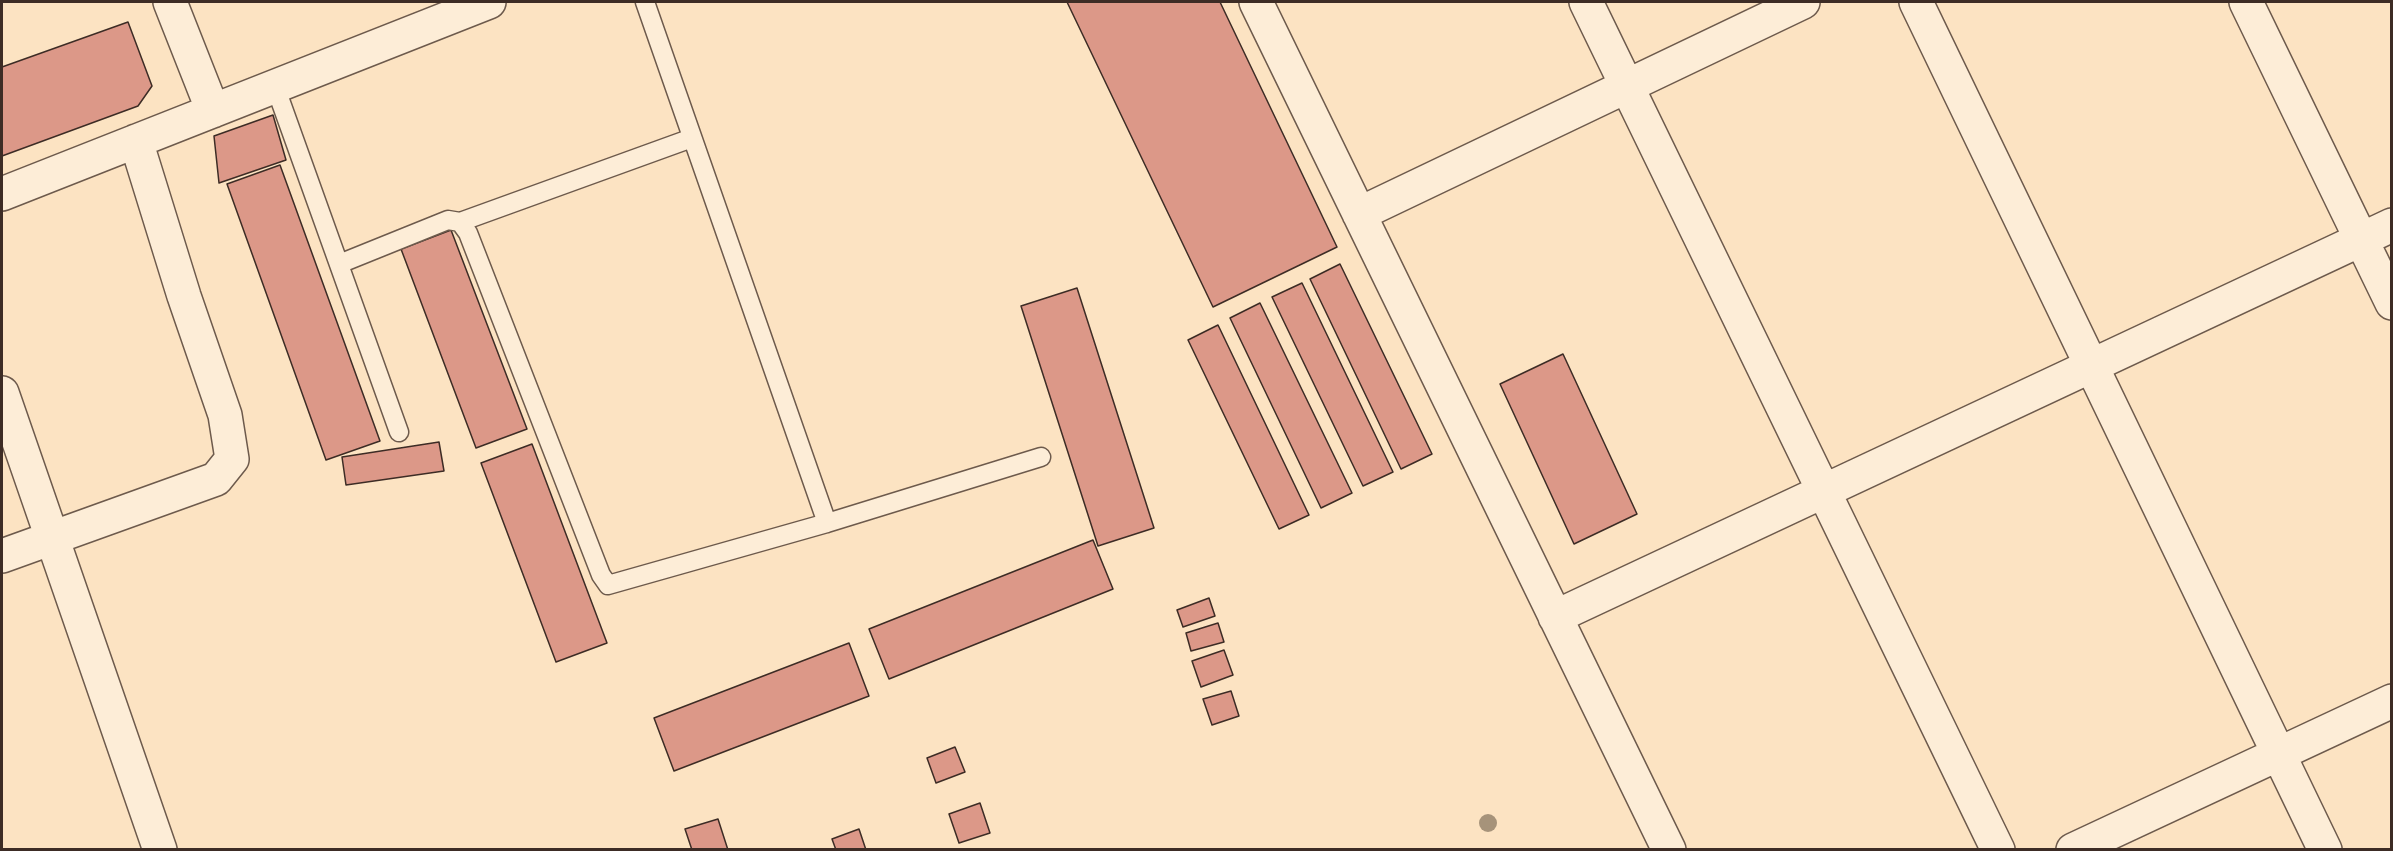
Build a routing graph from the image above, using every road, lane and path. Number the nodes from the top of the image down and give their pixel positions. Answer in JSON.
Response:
{"nodes":[{"id":1,"x":170,"y":2,"type":"edge"},
{"id":2,"x":489,"y":2,"type":"edge"},
{"id":3,"x":645,"y":2,"type":"edge"},
{"id":4,"x":1256,"y":2,"type":"edge"},
{"id":5,"x":1586,"y":2,"type":"edge"},
{"id":6,"x":1803,"y":2,"type":"edge"},
{"id":7,"x":1916,"y":2,"type":"edge"},
{"id":8,"x":2247,"y":2,"type":"edge"},
{"id":9,"x":275,"y":86,"type":"junction"},
{"id":10,"x":1627,"y":86,"type":"junction"},
{"id":11,"x":213,"y":111,"type":"junction"},
{"id":12,"x":693,"y":138,"type":"junction"},
{"id":13,"x":136,"y":141,"type":"junction"},
{"id":14,"x":2,"y":195,"type":"edge"},
{"id":15,"x":1359,"y":214,"type":"junction"},
{"id":16,"x":460,"y":222,"type":"junction"},
{"id":17,"x":2391,"y":225,"type":"edge"},
{"id":18,"x":2361,"y":240,"type":"junction"},
{"id":19,"x":339,"y":264,"type":"junction"},
{"id":20,"x":2391,"y":303,"type":"edge"},
{"id":21,"x":2092,"y":366,"type":"junction"},
{"id":22,"x":2,"y":393,"type":"edge"},
{"id":23,"x":399,"y":432,"type":"dead end"},
{"id":24,"x":1041,"y":457,"type":"dead end"},
{"id":25,"x":1824,"y":491,"type":"junction"},
{"id":26,"x":827,"y":524,"type":"junction"},
{"id":27,"x":53,"y":538,"type":"junction"},
{"id":28,"x":2,"y":556,"type":"edge"},
{"id":29,"x":1555,"y":617,"type":"junction"},
{"id":30,"x":2391,"y":700,"type":"edge"},
{"id":31,"x":2278,"y":753,"type":"junction"},
{"id":32,"x":160,"y":849,"type":"edge"},
{"id":33,"x":1668,"y":849,"type":"edge"},
{"id":34,"x":1998,"y":849,"type":"edge"},
{"id":35,"x":2073,"y":849,"type":"edge"},
{"id":36,"x":2325,"y":849,"type":"edge"}],
"edges":[{"from":1,"to":11,"type":"street"},
{"from":2,"to":9,"type":"street"},
{"from":3,"to":12,"type":"lane"},
{"from":4,"to":15,"type":"street"},
{"from":5,"to":10,"type":"street"},
{"from":6,"to":10,"type":"street"},
{"from":7,"to":21,"type":"street"},
{"from":8,"to":18,"type":"street"},
{"from":9,"to":11,"type":"street"},
{"from":9,"to":19,"type":"lane"},
{"from":10,"to":15,"type":"street"},
{"from":10,"to":25,"type":"street"},
{"from":11,"to":13,"type":"street"},
{"from":12,"to":16,"type":"lane"},
{"from":12,"to":26,"type":"lane"},
{"from":13,"to":14,"type":"street"},
{"from":13,"to":27,"type":"street"},
{"from":15,"to":29,"type":"street"},
{"from":16,"to":19,"type":"lane"},
{"from":16,"to":26,"type":"lane"},
{"from":17,"to":18,"type":"street"},
{"from":18,"to":20,"type":"street"},
{"from":18,"to":21,"type":"street"},
{"from":19,"to":23,"type":"lane"},
{"from":21,"to":25,"type":"street"},
{"from":21,"to":31,"type":"street"},
{"from":22,"to":27,"type":"street"},
{"from":24,"to":26,"type":"lane"},
{"from":25,"to":29,"type":"street"},
{"from":25,"to":34,"type":"street"},
{"from":27,"to":28,"type":"street"},
{"from":27,"to":32,"type":"street"},
{"from":29,"to":33,"type":"street"},
{"from":30,"to":31,"type":"street"},
{"from":31,"to":35,"type":"street"},
{"from":31,"to":36,"type":"street"}]}
